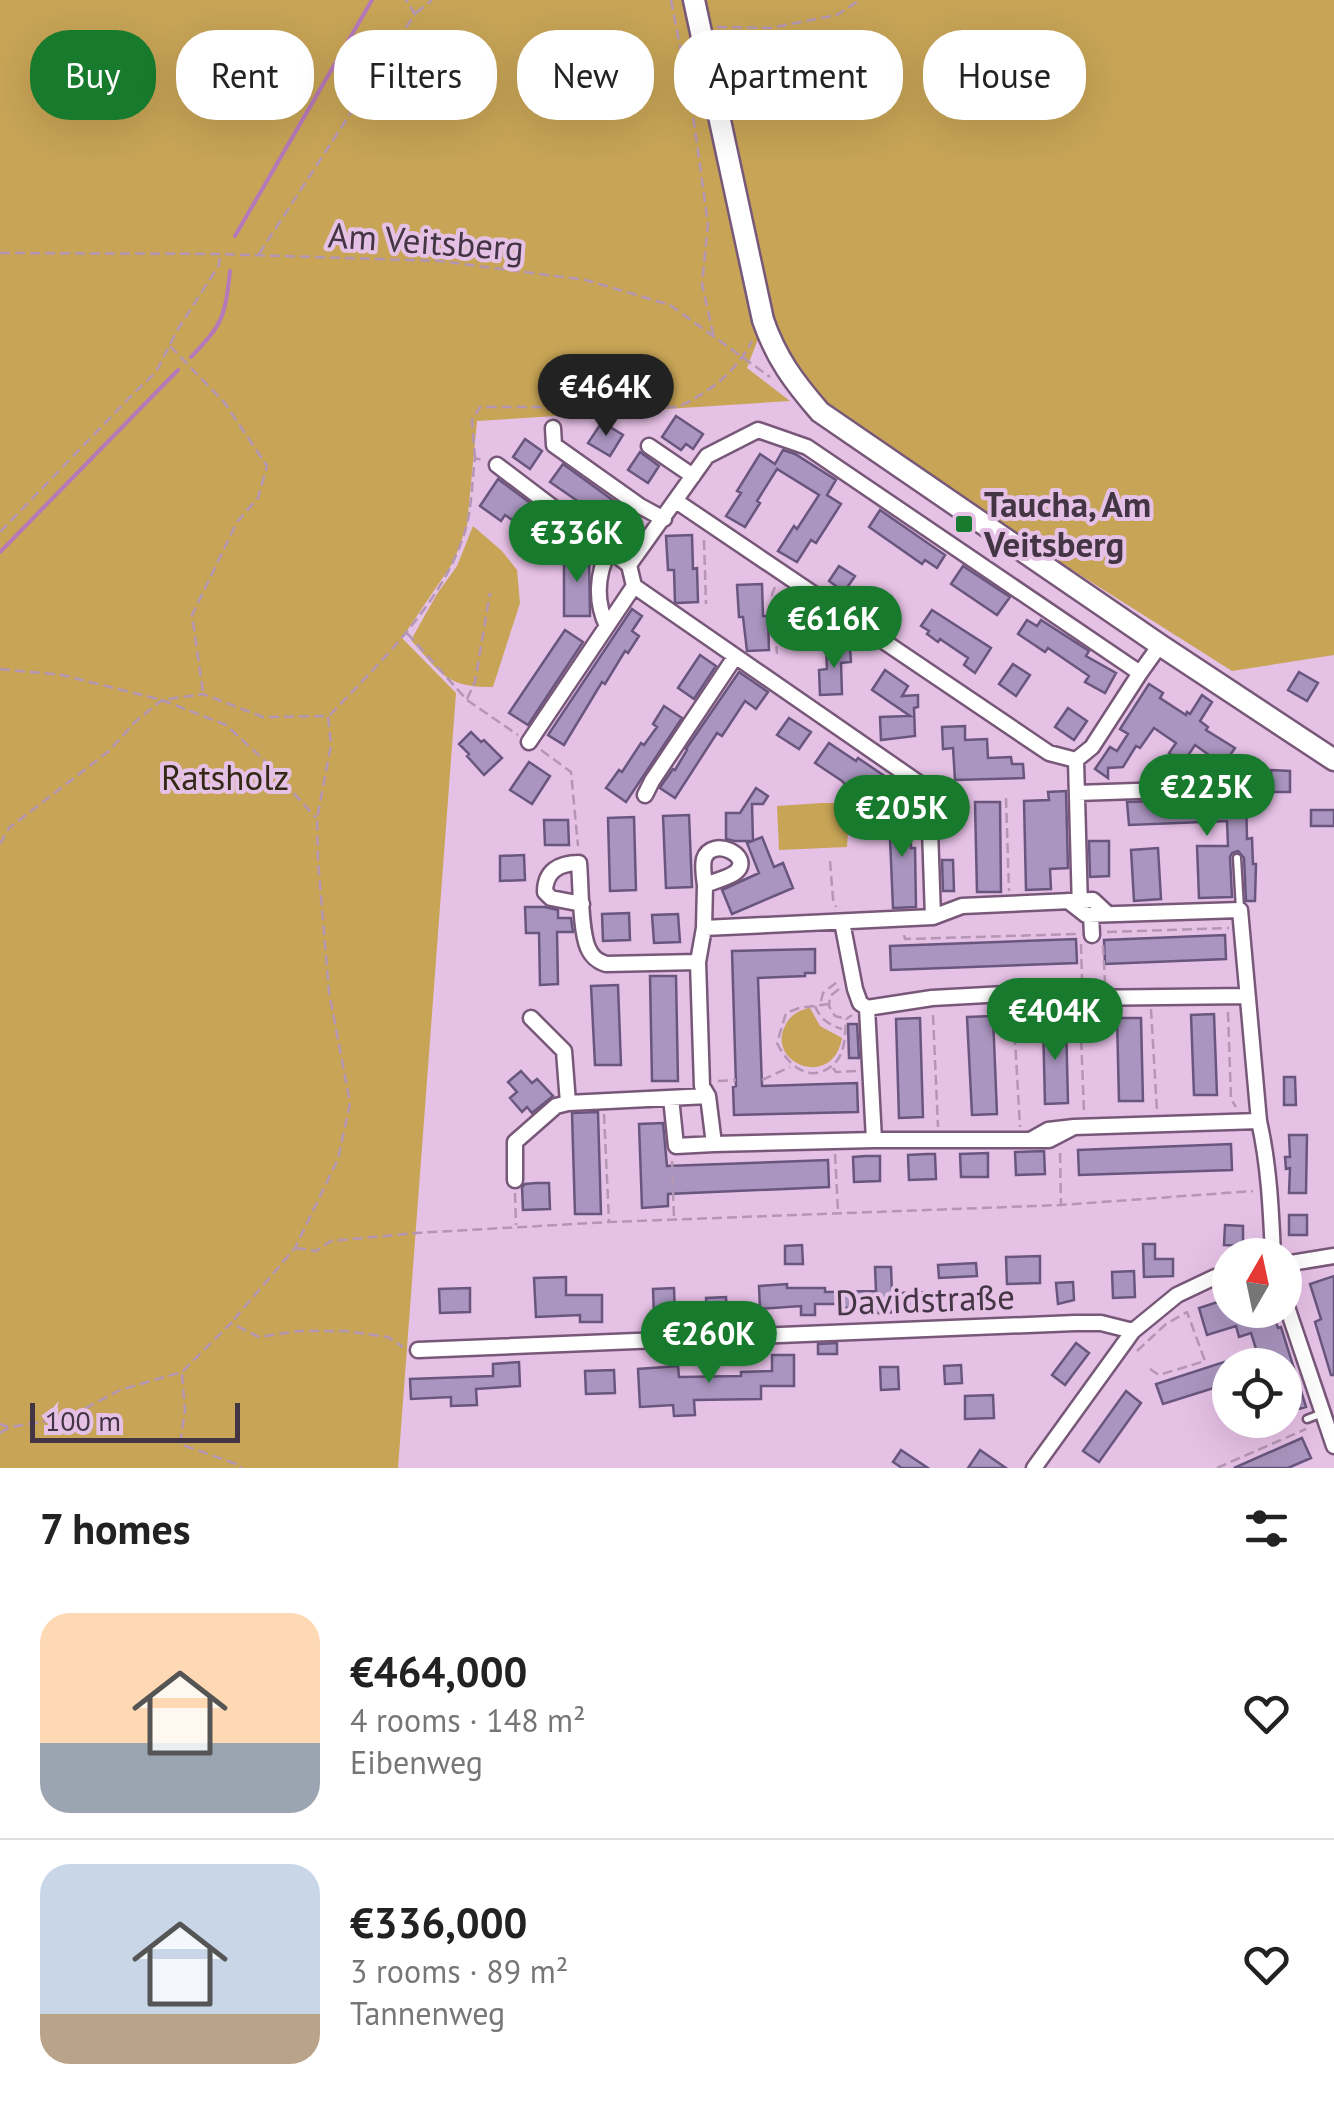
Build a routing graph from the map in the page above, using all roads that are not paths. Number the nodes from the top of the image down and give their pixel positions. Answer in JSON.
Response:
{"nodes":[{"id":1,"x":694,"y":0,"type":"edge"},
{"id":2,"x":552,"y":428,"type":"dead end"},
{"id":3,"x":649,"y":446,"type":"dead end"},
{"id":4,"x":496,"y":465,"type":"road end"},
{"id":5,"x":693,"y":476,"type":"junction"},
{"id":6,"x":676,"y":502,"type":"junction"},
{"id":7,"x":664,"y":519,"type":"junction"},
{"id":8,"x":608,"y":550,"type":"junction"},
{"id":9,"x":630,"y":565,"type":"junction"},
{"id":10,"x":634,"y":586,"type":"junction"},
{"id":11,"x":608,"y":626,"type":"junction"},
{"id":12,"x":1160,"y":645,"type":"junction"},
{"id":13,"x":734,"y":657,"type":"junction"},
{"id":14,"x":1140,"y":673,"type":"junction"},
{"id":15,"x":529,"y":742,"type":"road end"},
{"id":16,"x":1076,"y":760,"type":"junction"},
{"id":17,"x":1334,"y":760,"type":"edge"},
{"id":18,"x":1254,"y":787,"type":"dead end"},
{"id":19,"x":1076,"y":792,"type":"junction"},
{"id":20,"x":646,"y":795,"type":"dead end"},
{"id":21,"x":1237,"y":858,"type":"dead end"},
{"id":22,"x":705,"y":885,"type":"dead end"},
{"id":23,"x":582,"y":904,"type":"junction"},
{"id":24,"x":1080,"y":907,"type":"junction"},
{"id":25,"x":1240,"y":910,"type":"junction"},
{"id":26,"x":933,"y":917,"type":"junction"},
{"id":27,"x":842,"y":922,"type":"junction"},
{"id":28,"x":704,"y":928,"type":"junction"},
{"id":29,"x":1092,"y":936,"type":"dead end"},
{"id":30,"x":698,"y":962,"type":"junction"},
{"id":31,"x":1242,"y":997,"type":"junction"},
{"id":32,"x":866,"y":1008,"type":"junction"},
{"id":33,"x":531,"y":1018,"type":"dead end"},
{"id":34,"x":705,"y":1089,"type":"junction"},
{"id":35,"x":672,"y":1098,"type":"junction"},
{"id":36,"x":568,"y":1103,"type":"junction"},
{"id":37,"x":1258,"y":1121,"type":"junction"},
{"id":38,"x":1079,"y":1127,"type":"junction"},
{"id":39,"x":874,"y":1140,"type":"junction"},
{"id":40,"x":1026,"y":1141,"type":"junction"},
{"id":41,"x":714,"y":1144,"type":"junction"},
{"id":42,"x":515,"y":1180,"type":"road end"},
{"id":43,"x":1272,"y":1238,"type":"edge"},
{"id":44,"x":1334,"y":1256,"type":"edge"},
{"id":45,"x":1302,"y":1261,"type":"edge"},
{"id":46,"x":1212,"y":1277,"type":"edge"},
{"id":47,"x":1293,"y":1328,"type":"edge"},
{"id":48,"x":1133,"y":1331,"type":"junction"},
{"id":49,"x":418,"y":1350,"type":"road end"},
{"id":50,"x":1319,"y":1415,"type":"edge"},
{"id":51,"x":1334,"y":1446,"type":"edge"},
{"id":52,"x":1034,"y":1468,"type":"edge"}],
"edges":[{"from":1,"to":12,"type":"street"},
{"from":2,"to":7,"type":"street"},
{"from":3,"to":5,"type":"street"},
{"from":4,"to":8,"type":"street"},
{"from":5,"to":6,"type":"street"},
{"from":5,"to":14,"type":"street"},
{"from":6,"to":7,"type":"street"},
{"from":6,"to":16,"type":"street"},
{"from":7,"to":9,"type":"street"},
{"from":8,"to":9,"type":"street"},
{"from":8,"to":11,"type":"street"},
{"from":9,"to":10,"type":"street"},
{"from":10,"to":11,"type":"street"},
{"from":10,"to":13,"type":"street"},
{"from":11,"to":15,"type":"street"},
{"from":12,"to":14,"type":"street"},
{"from":12,"to":17,"type":"street"},
{"from":13,"to":20,"type":"street"},
{"from":13,"to":26,"type":"street"},
{"from":14,"to":16,"type":"street"},
{"from":16,"to":19,"type":"street"},
{"from":18,"to":19,"type":"street"},
{"from":19,"to":24,"type":"street"},
{"from":21,"to":25,"type":"lane"},
{"from":22,"to":28,"type":"street"},
{"from":23,"to":23,"type":"street"},
{"from":23,"to":30,"type":"street"},
{"from":24,"to":25,"type":"street"},
{"from":24,"to":26,"type":"street"},
{"from":24,"to":29,"type":"street"},
{"from":25,"to":31,"type":"street"},
{"from":26,"to":27,"type":"street"},
{"from":27,"to":28,"type":"street"},
{"from":27,"to":32,"type":"street"},
{"from":28,"to":30,"type":"street"},
{"from":30,"to":34,"type":"street"},
{"from":31,"to":32,"type":"street"},
{"from":31,"to":37,"type":"street"},
{"from":32,"to":39,"type":"street"},
{"from":33,"to":36,"type":"street"},
{"from":34,"to":35,"type":"street"},
{"from":34,"to":41,"type":"street"},
{"from":35,"to":36,"type":"street"},
{"from":35,"to":41,"type":"street"},
{"from":36,"to":42,"type":"street"},
{"from":37,"to":38,"type":"street"},
{"from":37,"to":43,"type":"street"},
{"from":38,"to":40,"type":"street"},
{"from":38,"to":40,"type":"street"},
{"from":39,"to":40,"type":"street"},
{"from":39,"to":41,"type":"street"},
{"from":44,"to":45,"type":"street"},
{"from":46,"to":48,"type":"street"},
{"from":47,"to":50,"type":"street"},
{"from":48,"to":49,"type":"street","name":"Davidstraße"},
{"from":48,"to":52,"type":"street"},
{"from":50,"to":51,"type":"street"}]}
